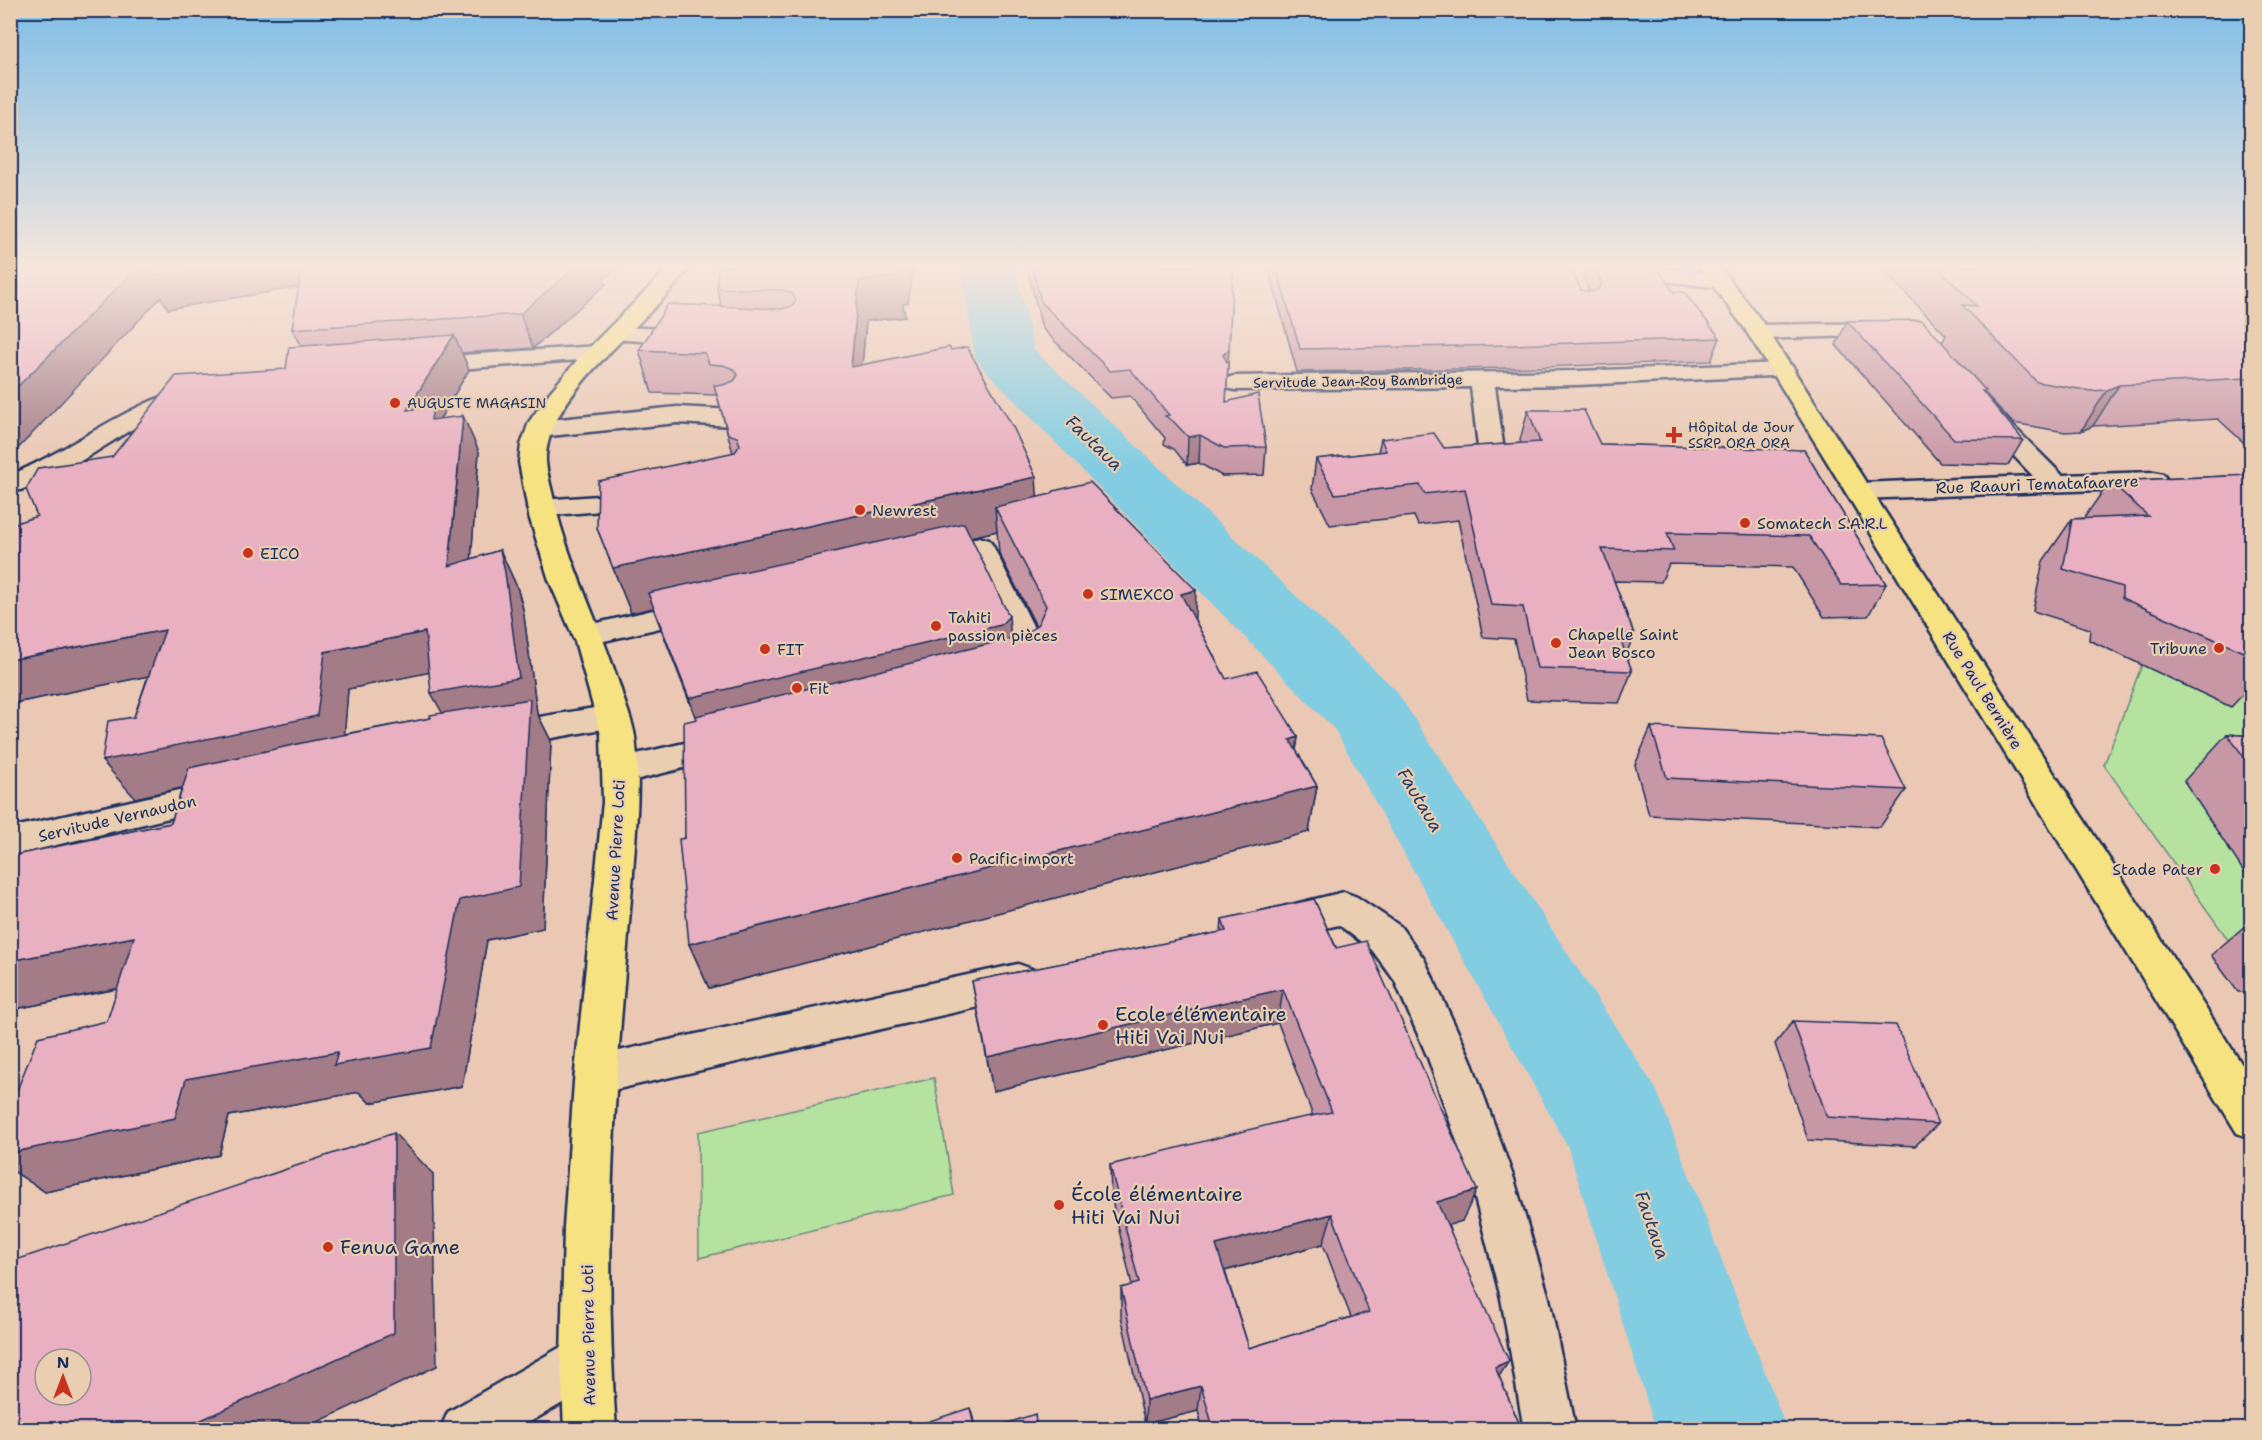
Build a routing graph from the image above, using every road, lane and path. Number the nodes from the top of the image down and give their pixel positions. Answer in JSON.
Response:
{"nodes":[{"id":1,"x":617,"y":333,"type":"edge"},
{"id":2,"x":1759,"y":333,"type":"edge"},
{"id":3,"x":710,"y":338,"type":"edge"},
{"id":4,"x":607,"y":343,"type":"junction"},
{"id":5,"x":396,"y":367,"type":"edge"},
{"id":6,"x":1783,"y":370,"type":"junction"},
{"id":7,"x":1482,"y":379,"type":"junction"},
{"id":8,"x":1235,"y":383,"type":"dead end"},
{"id":9,"x":215,"y":389,"type":"edge"},
{"id":10,"x":1972,"y":397,"type":"edge"},
{"id":11,"x":734,"y":418,"type":"edge"},
{"id":12,"x":540,"y":429,"type":"junction"},
{"id":13,"x":1451,"y":463,"type":"edge"},
{"id":14,"x":2184,"y":480,"type":"edge"},
{"id":15,"x":2054,"y":483,"type":"junction"},
{"id":16,"x":10,"y":485,"type":"edge"},
{"id":17,"x":1859,"y":491,"type":"junction"},
{"id":18,"x":664,"y":500,"type":"edge"},
{"id":19,"x":541,"y":508,"type":"junction"},
{"id":20,"x":1011,"y":539,"type":"edge"},
{"id":21,"x":725,"y":603,"type":"edge"},
{"id":22,"x":587,"y":635,"type":"junction"},
{"id":23,"x":995,"y":678,"type":"edge"},
{"id":24,"x":613,"y":717,"type":"junction"},
{"id":25,"x":757,"y":738,"type":"edge"},
{"id":26,"x":467,"y":741,"type":"edge"},
{"id":27,"x":619,"y":771,"type":"junction"},
{"id":28,"x":249,"y":787,"type":"edge"},
{"id":29,"x":10,"y":842,"type":"edge"},
{"id":30,"x":1239,"y":931,"type":"edge"},
{"id":31,"x":1053,"y":973,"type":"edge"},
{"id":32,"x":596,"y":1075,"type":"junction"},
{"id":33,"x":2252,"y":1119,"type":"edge"},
{"id":34,"x":586,"y":1361,"type":"junction"},
{"id":35,"x":466,"y":1430,"type":"edge"},
{"id":36,"x":590,"y":1430,"type":"edge"},
{"id":37,"x":1550,"y":1430,"type":"edge"}],
"edges":[{"from":1,"to":4,"type":"main road","name":"Avenue Pierre Loti"},
{"from":2,"to":6,"type":"main road","name":"Rue Paul Bernière"},
{"from":3,"to":4,"type":"street"},
{"from":4,"to":5,"type":"street"},
{"from":4,"to":12,"type":"main road","name":"Avenue Pierre Loti"},
{"from":6,"to":7,"type":"street","name":"Servitude Jean-Roy Bambridge"},
{"from":6,"to":17,"type":"main road","name":"Rue Paul Bernière"},
{"from":7,"to":8,"type":"street","name":"Servitude Jean-Roy Bambridge"},
{"from":7,"to":13,"type":"street","name":"Servitude Jean-Roy Bambridge"},
{"from":9,"to":16,"type":"street"},
{"from":10,"to":15,"type":"street"},
{"from":11,"to":12,"type":"street"},
{"from":12,"to":19,"type":"main road","name":"Avenue Pierre Loti"},
{"from":14,"to":15,"type":"street","name":"Rue Raauri Tematafaarere"},
{"from":15,"to":17,"type":"street","name":"Rue Raauri Tematafaarere"},
{"from":17,"to":33,"type":"main road","name":"Rue Paul Bernière"},
{"from":18,"to":19,"type":"street"},
{"from":19,"to":22,"type":"main road","name":"Avenue Pierre Loti"},
{"from":20,"to":23,"type":"street"},
{"from":21,"to":22,"type":"street"},
{"from":22,"to":24,"type":"main road","name":"Avenue Pierre Loti"},
{"from":24,"to":26,"type":"street"},
{"from":24,"to":27,"type":"main road","name":"Avenue Pierre Loti"},
{"from":25,"to":27,"type":"street"},
{"from":27,"to":32,"type":"main road","name":"Avenue Pierre Loti"},
{"from":28,"to":29,"type":"street","name":"Servitude Vernaudon"},
{"from":30,"to":37,"type":"street"},
{"from":31,"to":32,"type":"street"},
{"from":32,"to":34,"type":"main road","name":"Avenue Pierre Loti"},
{"from":34,"to":35,"type":"street"},
{"from":34,"to":36,"type":"main road","name":"Avenue Pierre Loti"}]}
